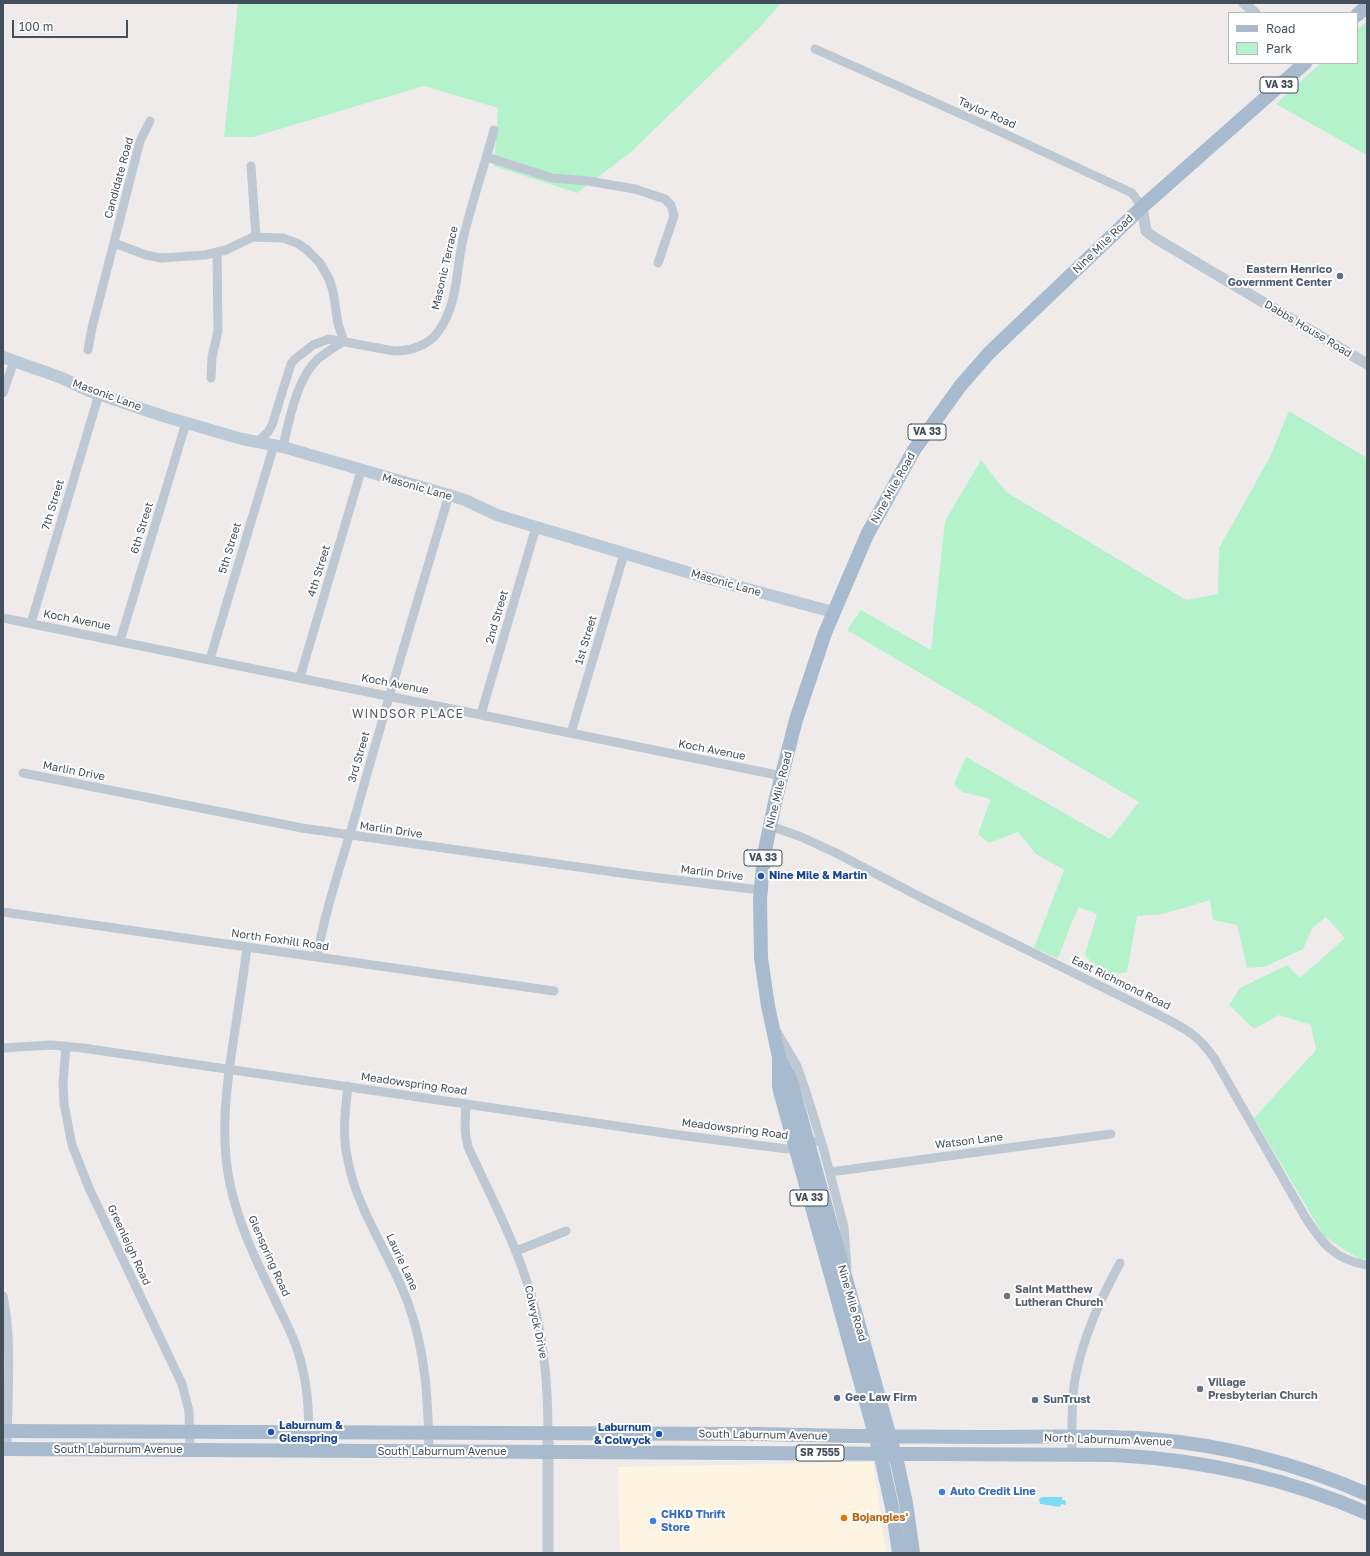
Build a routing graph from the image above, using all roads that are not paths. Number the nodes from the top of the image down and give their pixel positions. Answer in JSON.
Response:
{"nodes":[{"id":1,"x":1244,"y":3,"type":"edge"},
{"id":2,"x":1367,"y":6,"type":"edge"},
{"id":3,"x":1254,"y":12,"type":"edge"},
{"id":4,"x":1358,"y":14,"type":"edge"},
{"id":5,"x":816,"y":48,"type":"dead end"},
{"id":6,"x":1304,"y":64,"type":"edge"},
{"id":7,"x":150,"y":121,"type":"dead end"},
{"id":8,"x":494,"y":130,"type":"dead end"},
{"id":9,"x":487,"y":157,"type":"junction"},
{"id":10,"x":251,"y":166,"type":"dead end"},
{"id":11,"x":1142,"y":207,"type":"junction"},
{"id":12,"x":256,"y":237,"type":"junction"},
{"id":13,"x":114,"y":243,"type":"junction"},
{"id":14,"x":217,"y":252,"type":"junction"},
{"id":15,"x":658,"y":263,"type":"dead end"},
{"id":16,"x":344,"y":341,"type":"junction"},
{"id":17,"x":88,"y":350,"type":"dead end"},
{"id":18,"x":8,"y":359,"type":"edge"},
{"id":19,"x":1367,"y":364,"type":"edge"},
{"id":20,"x":211,"y":378,"type":"dead end"},
{"id":21,"x":4,"y":389,"type":"edge"},
{"id":22,"x":99,"y":394,"type":"junction"},
{"id":23,"x":186,"y":423,"type":"junction"},
{"id":24,"x":257,"y":442,"type":"junction"},
{"id":25,"x":279,"y":446,"type":"junction"},
{"id":26,"x":361,"y":471,"type":"junction"},
{"id":27,"x":449,"y":495,"type":"junction"},
{"id":28,"x":536,"y":527,"type":"junction"},
{"id":29,"x":624,"y":554,"type":"junction"},
{"id":30,"x":833,"y":612,"type":"junction"},
{"id":31,"x":3,"y":618,"type":"edge"},
{"id":32,"x":30,"y":623,"type":"junction"},
{"id":33,"x":120,"y":641,"type":"junction"},
{"id":34,"x":210,"y":659,"type":"junction"},
{"id":35,"x":300,"y":677,"type":"junction"},
{"id":36,"x":389,"y":696,"type":"junction"},
{"id":37,"x":481,"y":714,"type":"junction"},
{"id":38,"x":571,"y":733,"type":"junction"},
{"id":39,"x":23,"y":773,"type":"dead end"},
{"id":40,"x":782,"y":776,"type":"junction"},
{"id":41,"x":770,"y":826,"type":"junction"},
{"id":42,"x":350,"y":836,"type":"junction"},
{"id":43,"x":760,"y":890,"type":"junction"},
{"id":44,"x":3,"y":912,"type":"edge"},
{"id":45,"x":248,"y":947,"type":"junction"},
{"id":46,"x":317,"y":957,"type":"junction"},
{"id":47,"x":554,"y":992,"type":"dead end"},
{"id":48,"x":771,"y":1022,"type":"junction"},
{"id":49,"x":66,"y":1046,"type":"junction"},
{"id":50,"x":3,"y":1048,"type":"edge"},
{"id":51,"x":230,"y":1069,"type":"junction"},
{"id":52,"x":348,"y":1086,"type":"junction"},
{"id":53,"x":466,"y":1104,"type":"junction"},
{"id":54,"x":1111,"y":1134,"type":"dead end"},
{"id":55,"x":808,"y":1144,"type":"junction"},
{"id":56,"x":830,"y":1172,"type":"junction"},
{"id":57,"x":566,"y":1231,"type":"dead end"},
{"id":58,"x":516,"y":1251,"type":"junction"},
{"id":59,"x":1120,"y":1263,"type":"dead end"},
{"id":60,"x":1367,"y":1265,"type":"edge"},
{"id":61,"x":846,"y":1282,"type":"junction"},
{"id":62,"x":3,"y":1296,"type":"edge"},
{"id":63,"x":5,"y":1431,"type":"edge"},
{"id":64,"x":189,"y":1431,"type":"junction"},
{"id":65,"x":309,"y":1432,"type":"junction"},
{"id":66,"x":429,"y":1432,"type":"junction"},
{"id":67,"x":548,"y":1433,"type":"junction"},
{"id":68,"x":730,"y":1434,"type":"junction"},
{"id":69,"x":883,"y":1437,"type":"junction"},
{"id":70,"x":1072,"y":1437,"type":"junction"},
{"id":71,"x":5,"y":1449,"type":"edge"},
{"id":72,"x":190,"y":1450,"type":"junction"},
{"id":73,"x":309,"y":1451,"type":"junction"},
{"id":74,"x":429,"y":1452,"type":"junction"},
{"id":75,"x":548,"y":1452,"type":"junction"},
{"id":76,"x":694,"y":1454,"type":"junction"},
{"id":77,"x":887,"y":1454,"type":"junction"},
{"id":78,"x":1072,"y":1455,"type":"junction"},
{"id":79,"x":1367,"y":1494,"type":"edge"},
{"id":80,"x":1367,"y":1513,"type":"edge"},
{"id":81,"x":548,"y":1553,"type":"edge"},
{"id":82,"x":899,"y":1553,"type":"edge"},
{"id":83,"x":913,"y":1553,"type":"edge"}],
"edges":[{"from":1,"to":3,"type":"street"},
{"from":2,"to":4,"type":"main road"},
{"from":5,"to":11,"type":"street","name":"Taylor Road"},
{"from":6,"to":11,"type":"main road","name":"Nine Mile Road","number":"VA 33"},
{"from":7,"to":13,"type":"street","name":"Candidate Road"},
{"from":8,"to":9,"type":"street","name":"Masonic Terrace"},
{"from":9,"to":15,"type":"street"},
{"from":9,"to":16,"type":"street","name":"Masonic Terrace"},
{"from":10,"to":12,"type":"street"},
{"from":11,"to":19,"type":"street","name":"Dabbs House Road"},
{"from":11,"to":30,"type":"main road","name":"Nine Mile Road","number":"VA 33"},
{"from":12,"to":14,"type":"street"},
{"from":12,"to":16,"type":"street"},
{"from":13,"to":14,"type":"street"},
{"from":13,"to":17,"type":"street","name":"Candidate Road"},
{"from":14,"to":20,"type":"street"},
{"from":16,"to":24,"type":"street","name":"Masonic Terrace"},
{"from":16,"to":25,"type":"street"},
{"from":18,"to":21,"type":"street"},
{"from":18,"to":22,"type":"main road","name":"Masonic Lane"},
{"from":22,"to":23,"type":"main road","name":"Masonic Lane"},
{"from":22,"to":32,"type":"street","name":"7th Street"},
{"from":23,"to":24,"type":"main road","name":"Masonic Lane"},
{"from":23,"to":33,"type":"street","name":"6th Street"},
{"from":24,"to":25,"type":"main road","name":"Masonic Lane"},
{"from":25,"to":26,"type":"main road","name":"Masonic Lane"},
{"from":25,"to":34,"type":"street","name":"5th Street"},
{"from":26,"to":27,"type":"main road","name":"Masonic Lane"},
{"from":26,"to":35,"type":"street","name":"4th Street"},
{"from":27,"to":28,"type":"main road","name":"Masonic Lane"},
{"from":27,"to":36,"type":"street","name":"3rd Street"},
{"from":28,"to":29,"type":"main road","name":"Masonic Lane"},
{"from":28,"to":37,"type":"street","name":"2nd Street"},
{"from":29,"to":30,"type":"main road","name":"Masonic Lane"},
{"from":29,"to":38,"type":"street","name":"1st Street"},
{"from":30,"to":40,"type":"main road","name":"Nine Mile Road","number":"VA 33"},
{"from":31,"to":32,"type":"street","name":"Koch Avenue"},
{"from":32,"to":33,"type":"street","name":"Koch Avenue"},
{"from":33,"to":34,"type":"street","name":"Koch Avenue"},
{"from":34,"to":35,"type":"street","name":"Koch Avenue"},
{"from":35,"to":36,"type":"street","name":"Koch Avenue"},
{"from":36,"to":37,"type":"street","name":"Koch Avenue"},
{"from":36,"to":42,"type":"street","name":"3rd Street"},
{"from":37,"to":38,"type":"street","name":"Koch Avenue"},
{"from":38,"to":40,"type":"street","name":"Koch Avenue"},
{"from":39,"to":42,"type":"street","name":"Marlin Drive"},
{"from":40,"to":41,"type":"main road","name":"Nine Mile Road","number":"VA 33"},
{"from":41,"to":43,"type":"main road","name":"Nine Mile Road","number":"VA 33"},
{"from":41,"to":60,"type":"street","name":"East Richmond Road"},
{"from":42,"to":43,"type":"street","name":"Marlin Drive"},
{"from":42,"to":46,"type":"street","name":"3rd Street"},
{"from":43,"to":48,"type":"main road","name":"Nine Mile Road","number":"VA 33"},
{"from":44,"to":45,"type":"street","name":"North Foxhill Road"},
{"from":45,"to":46,"type":"street","name":"North Foxhill Road"},
{"from":45,"to":51,"type":"street","name":"Glenspring Road"},
{"from":46,"to":47,"type":"street","name":"North Foxhill Road"},
{"from":48,"to":55,"type":"main road","name":"Nine Mile Road","number":"VA 33"},
{"from":48,"to":55,"type":"street"},
{"from":49,"to":50,"type":"street","name":"Meadowspring Road"},
{"from":49,"to":51,"type":"street","name":"Meadowspring Road"},
{"from":49,"to":64,"type":"street","name":"Greenleigh Road"},
{"from":51,"to":52,"type":"street","name":"Meadowspring Road"},
{"from":51,"to":65,"type":"street","name":"Glenspring Road"},
{"from":52,"to":53,"type":"street","name":"Meadowspring Road"},
{"from":52,"to":66,"type":"street","name":"Laurie Lane"},
{"from":53,"to":55,"type":"street","name":"Meadowspring Road"},
{"from":53,"to":58,"type":"street","name":"Colwyck Drive"},
{"from":54,"to":56,"type":"street","name":"Watson Lane"},
{"from":55,"to":56,"type":"street"},
{"from":55,"to":61,"type":"main road","name":"Nine Mile Road","number":"VA 33"},
{"from":55,"to":69,"type":"main road","name":"Nine Mile Road","number":"VA 33"},
{"from":56,"to":61,"type":"street"},
{"from":57,"to":58,"type":"street"},
{"from":58,"to":67,"type":"street","name":"Colwyck Drive"},
{"from":59,"to":70,"type":"street"},
{"from":61,"to":69,"type":"main road","name":"Nine Mile Road","number":"VA 33"},
{"from":62,"to":63,"type":"street"},
{"from":63,"to":64,"type":"main road","name":"South Laburnum Avenue"},
{"from":63,"to":71,"type":"street"},
{"from":64,"to":65,"type":"main road","name":"South Laburnum Avenue"},
{"from":64,"to":72,"type":"street","name":"Greenleigh Road"},
{"from":65,"to":66,"type":"main road","name":"South Laburnum Avenue"},
{"from":65,"to":73,"type":"street","name":"Glenspring Road"},
{"from":66,"to":67,"type":"main road","name":"South Laburnum Avenue"},
{"from":66,"to":74,"type":"street","name":"Laurie Lane"},
{"from":67,"to":68,"type":"main road","name":"South Laburnum Avenue"},
{"from":67,"to":75,"type":"street","name":"Colwyck Drive"},
{"from":68,"to":69,"type":"main road","name":"South Laburnum Avenue"},
{"from":68,"to":76,"type":"main road"},
{"from":69,"to":70,"type":"main road","name":"North Laburnum Avenue"},
{"from":69,"to":77,"type":"main road","name":"Nine Mile Road","number":"VA 33"},
{"from":70,"to":78,"type":"street"},
{"from":70,"to":79,"type":"main road","name":"North Laburnum Avenue"},
{"from":71,"to":72,"type":"main road","name":"South Laburnum Avenue"},
{"from":72,"to":73,"type":"main road","name":"South Laburnum Avenue"},
{"from":73,"to":74,"type":"main road","name":"South Laburnum Avenue"},
{"from":74,"to":75,"type":"main road","name":"South Laburnum Avenue"},
{"from":75,"to":76,"type":"main road","name":"South Laburnum Avenue"},
{"from":75,"to":81,"type":"street","name":"Colwyck Drive"},
{"from":76,"to":77,"type":"main road","name":"South Laburnum Avenue","number":"SR 7555"},
{"from":77,"to":78,"type":"main road","name":"North Laburnum Avenue"},
{"from":77,"to":82,"type":"main road","name":"Nine Mile Road","number":"VA 33"},
{"from":77,"to":83,"type":"main road","name":"Nine Mile Road","number":"VA 33"},
{"from":78,"to":80,"type":"main road","name":"North Laburnum Avenue"}]}
